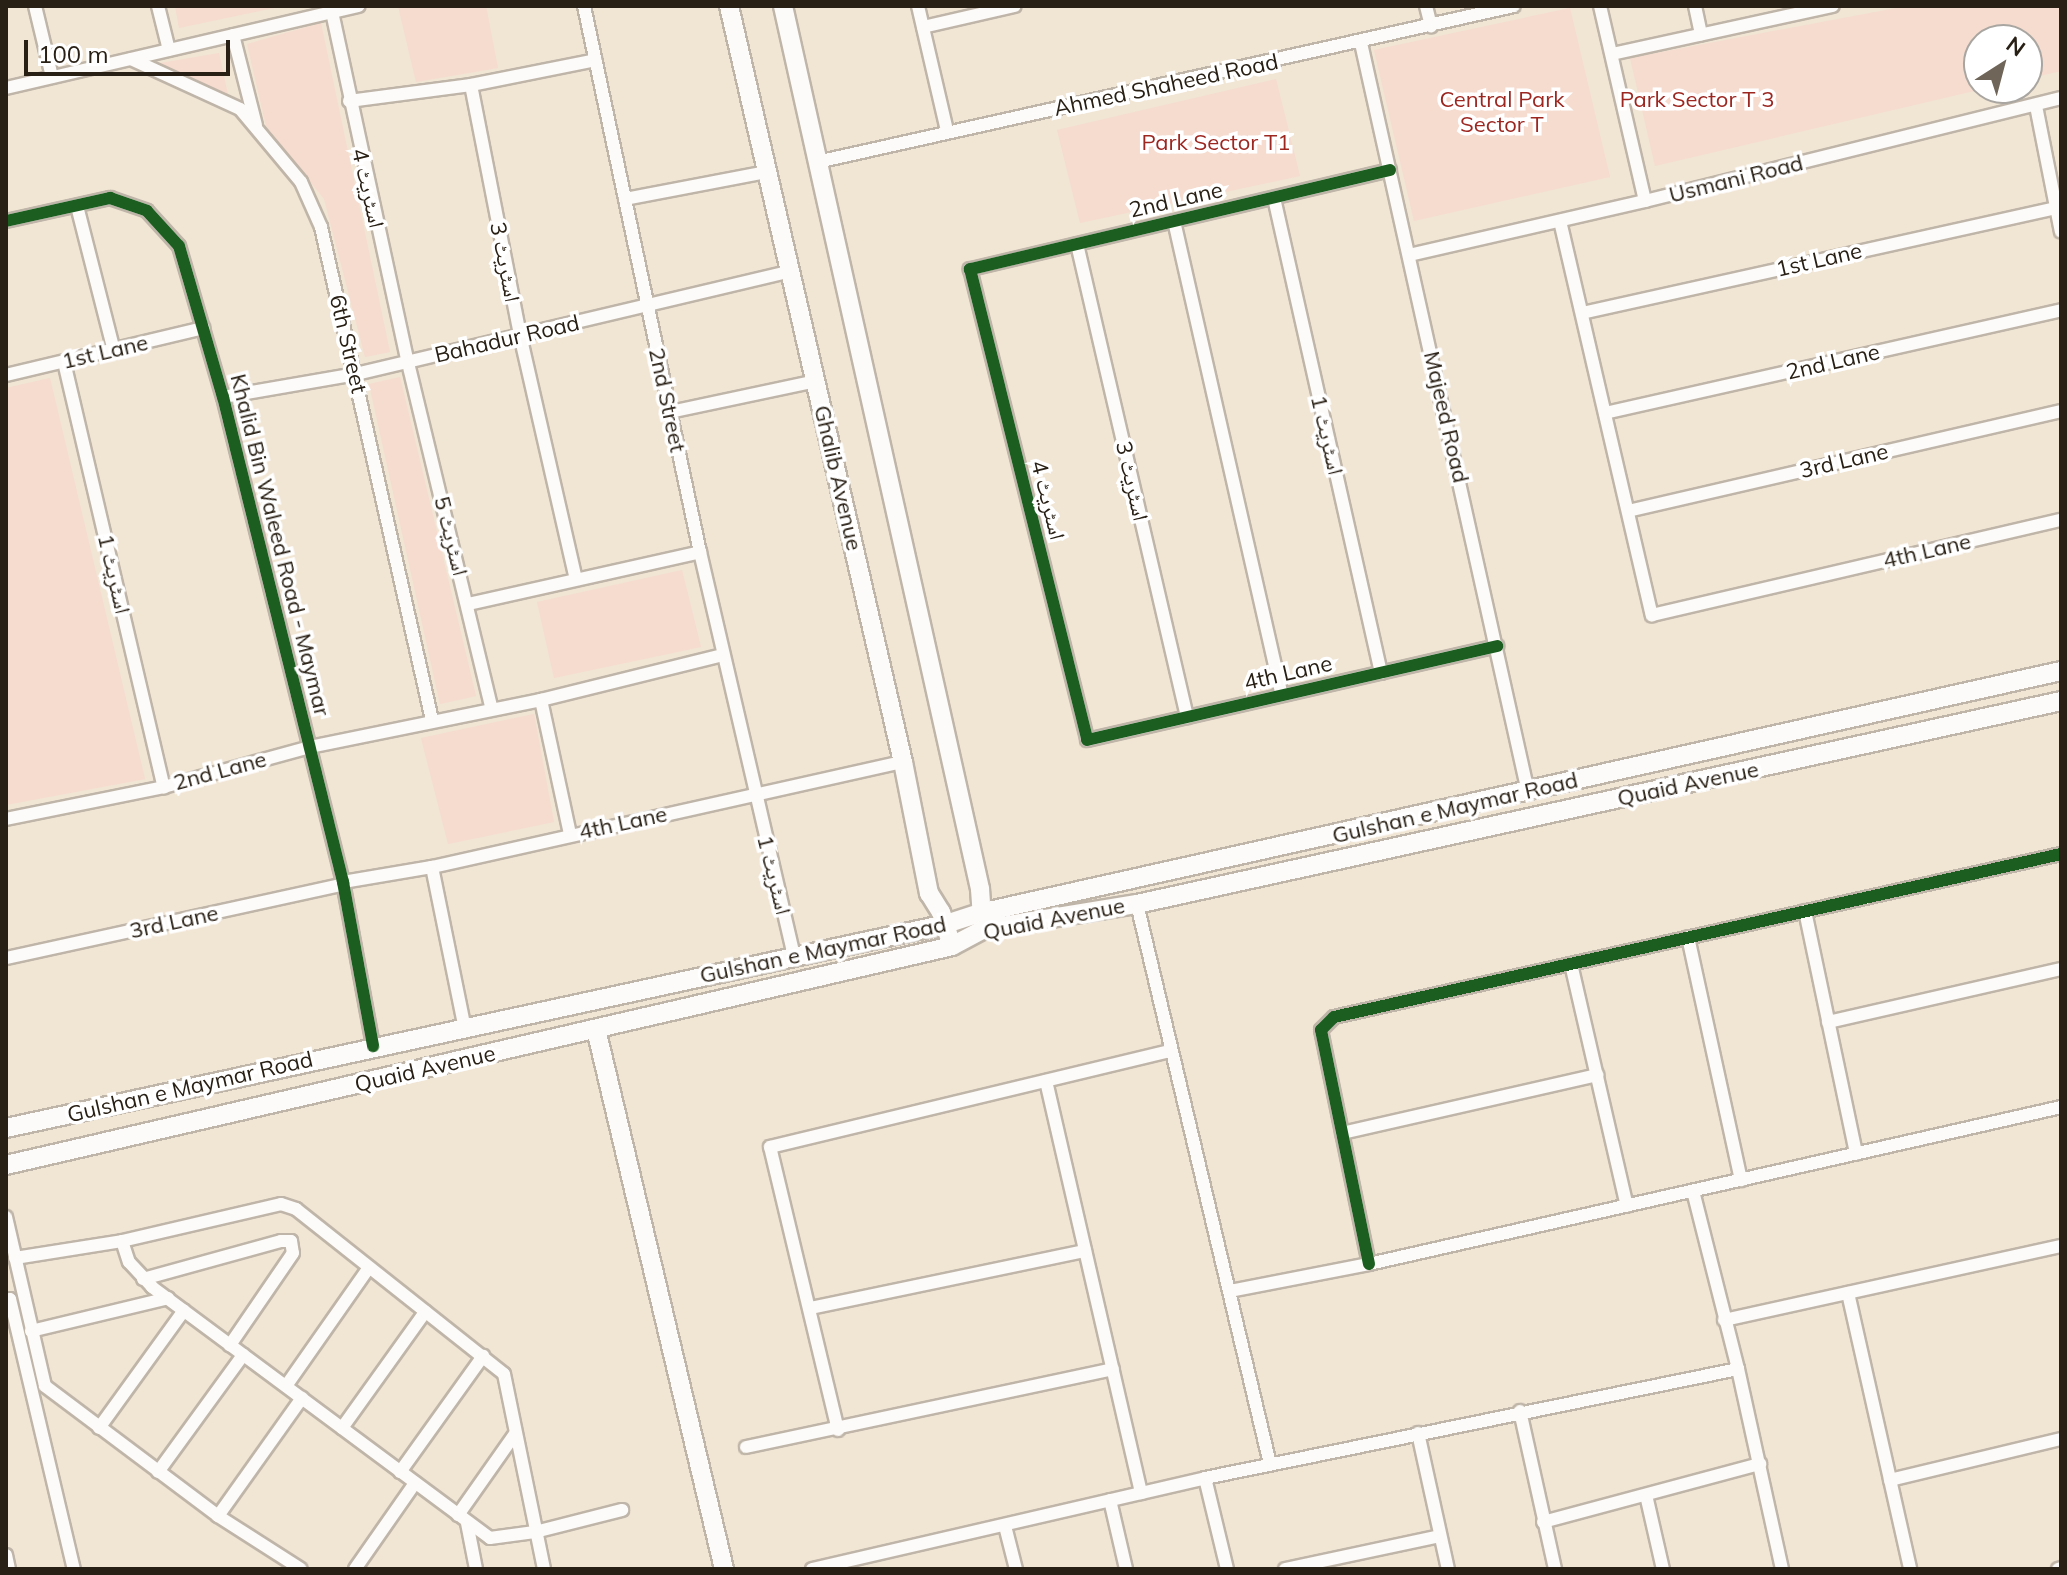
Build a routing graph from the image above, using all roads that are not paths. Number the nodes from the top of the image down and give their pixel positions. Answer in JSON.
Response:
{"nodes":[{"id":1,"x":35,"y":6,"type":"edge"},
{"id":2,"x":158,"y":6,"type":"edge"},
{"id":3,"x":359,"y":6,"type":"edge"},
{"id":4,"x":584,"y":6,"type":"edge"},
{"id":5,"x":729,"y":6,"type":"edge"},
{"id":6,"x":783,"y":6,"type":"edge"},
{"id":7,"x":918,"y":6,"type":"edge"},
{"id":8,"x":1015,"y":6,"type":"edge"},
{"id":9,"x":1426,"y":6,"type":"edge"},
{"id":10,"x":1514,"y":6,"type":"edge"},
{"id":11,"x":1600,"y":6,"type":"edge"},
{"id":12,"x":1695,"y":6,"type":"edge"},
{"id":13,"x":1833,"y":6,"type":"edge"},
{"id":14,"x":1803,"y":10,"type":"edge"},
{"id":15,"x":332,"y":12,"type":"junction"},
{"id":16,"x":1431,"y":26,"type":"junction"},
{"id":17,"x":923,"y":27,"type":"junction"},
{"id":18,"x":1701,"y":34,"type":"junction"},
{"id":19,"x":233,"y":35,"type":"junction"},
{"id":20,"x":1361,"y":43,"type":"junction"},
{"id":21,"x":169,"y":50,"type":"junction"},
{"id":22,"x":1612,"y":54,"type":"junction"},
{"id":23,"x":131,"y":59,"type":"junction"},
{"id":24,"x":596,"y":60,"type":"junction"},
{"id":25,"x":52,"y":77,"type":"junction"},
{"id":26,"x":471,"y":85,"type":"junction"},
{"id":27,"x":6,"y":88,"type":"edge"},
{"id":28,"x":2061,"y":98,"type":"edge"},
{"id":29,"x":349,"y":101,"type":"junction"},
{"id":30,"x":2036,"y":106,"type":"junction"},
{"id":31,"x":257,"y":128,"type":"junction"},
{"id":32,"x":947,"y":131,"type":"junction"},
{"id":33,"x":817,"y":162,"type":"junction"},
{"id":34,"x":1390,"y":170,"type":"junction"},
{"id":35,"x":766,"y":172,"type":"junction"},
{"id":36,"x":1274,"y":198,"type":"junction"},
{"id":37,"x":625,"y":199,"type":"junction"},
{"id":38,"x":1645,"y":201,"type":"junction"},
{"id":39,"x":77,"y":206,"type":"junction"},
{"id":40,"x":2055,"y":208,"type":"junction"},
{"id":41,"x":6,"y":221,"type":"edge"},
{"id":42,"x":1174,"y":221,"type":"junction"},
{"id":43,"x":1560,"y":221,"type":"junction"},
{"id":44,"x":2061,"y":232,"type":"edge"},
{"id":45,"x":1077,"y":244,"type":"junction"},
{"id":46,"x":1409,"y":255,"type":"junction"},
{"id":47,"x":970,"y":269,"type":"joint"},
{"id":48,"x":789,"y":272,"type":"junction"},
{"id":49,"x":647,"y":306,"type":"junction"},
{"id":50,"x":2061,"y":310,"type":"edge"},
{"id":51,"x":1582,"y":313,"type":"junction"},
{"id":52,"x":203,"y":328,"type":"junction"},
{"id":53,"x":520,"y":335,"type":"junction"},
{"id":54,"x":114,"y":351,"type":"junction"},
{"id":55,"x":64,"y":362,"type":"junction"},
{"id":56,"x":408,"y":363,"type":"junction"},
{"id":57,"x":356,"y":374,"type":"junction"},
{"id":58,"x":6,"y":375,"type":"edge"},
{"id":59,"x":816,"y":381,"type":"junction"},
{"id":60,"x":223,"y":397,"type":"junction"},
{"id":61,"x":2061,"y":411,"type":"edge"},
{"id":62,"x":670,"y":412,"type":"junction"},
{"id":63,"x":1605,"y":413,"type":"junction"},
{"id":64,"x":1628,"y":511,"type":"junction"},
{"id":65,"x":2061,"y":520,"type":"edge"},
{"id":66,"x":700,"y":552,"type":"junction"},
{"id":67,"x":576,"y":579,"type":"junction"},
{"id":68,"x":468,"y":604,"type":"junction"},
{"id":69,"x":1497,"y":646,"type":"junction"},
{"id":70,"x":723,"y":655,"type":"junction"},
{"id":71,"x":2061,"y":671,"type":"edge"},
{"id":72,"x":1381,"y":673,"type":"junction"},
{"id":73,"x":1282,"y":695,"type":"junction"},
{"id":74,"x":541,"y":700,"type":"junction"},
{"id":75,"x":2061,"y":701,"type":"edge"},
{"id":76,"x":492,"y":709,"type":"junction"},
{"id":77,"x":1187,"y":717,"type":"junction"},
{"id":78,"x":432,"y":720,"type":"junction"},
{"id":79,"x":1087,"y":740,"type":"joint"},
{"id":80,"x":310,"y":747,"type":"junction"},
{"id":81,"x":903,"y":762,"type":"junction"},
{"id":82,"x":164,"y":787,"type":"junction"},
{"id":83,"x":1528,"y":792,"type":"junction"},
{"id":84,"x":754,"y":794,"type":"junction"},
{"id":85,"x":6,"y":819,"type":"edge"},
{"id":86,"x":570,"y":834,"type":"junction"},
{"id":87,"x":2061,"y":854,"type":"edge"},
{"id":88,"x":432,"y":867,"type":"junction"},
{"id":89,"x":342,"y":884,"type":"junction"},
{"id":90,"x":1137,"y":904,"type":"junction"},
{"id":91,"x":1805,"y":911,"type":"junction"},
{"id":92,"x":982,"y":921,"type":"junction"},
{"id":93,"x":946,"y":924,"type":"junction"},
{"id":94,"x":1688,"y":937,"type":"junction"},
{"id":95,"x":952,"y":946,"type":"junction"},
{"id":96,"x":794,"y":957,"type":"junction"},
{"id":97,"x":6,"y":958,"type":"edge"},
{"id":98,"x":1571,"y":964,"type":"junction"},
{"id":99,"x":2061,"y":969,"type":"edge"},
{"id":100,"x":1828,"y":1022,"type":"junction"},
{"id":101,"x":465,"y":1029,"type":"junction"},
{"id":102,"x":596,"y":1029,"type":"junction"},
{"id":103,"x":373,"y":1046,"type":"junction"},
{"id":104,"x":1171,"y":1051,"type":"junction"},
{"id":105,"x":1597,"y":1075,"type":"junction"},
{"id":106,"x":1046,"y":1081,"type":"junction"},
{"id":107,"x":2061,"y":1107,"type":"edge"},
{"id":108,"x":6,"y":1128,"type":"edge"},
{"id":109,"x":1342,"y":1133,"type":"junction"},
{"id":110,"x":1856,"y":1154,"type":"junction"},
{"id":111,"x":6,"y":1165,"type":"edge"},
{"id":112,"x":1741,"y":1180,"type":"junction"},
{"id":113,"x":1693,"y":1191,"type":"junction"},
{"id":114,"x":1627,"y":1206,"type":"junction"},
{"id":115,"x":6,"y":1217,"type":"edge"},
{"id":116,"x":122,"y":1241,"type":"junction"},
{"id":117,"x":2061,"y":1246,"type":"edge"},
{"id":118,"x":1085,"y":1251,"type":"junction"},
{"id":119,"x":15,"y":1258,"type":"junction"},
{"id":120,"x":1369,"y":1264,"type":"junction"},
{"id":121,"x":368,"y":1269,"type":"junction"},
{"id":122,"x":143,"y":1279,"type":"junction"},
{"id":123,"x":1230,"y":1291,"type":"junction"},
{"id":124,"x":1848,"y":1293,"type":"junction"},
{"id":125,"x":168,"y":1298,"type":"junction"},
{"id":126,"x":6,"y":1300,"type":"edge"},
{"id":127,"x":811,"y":1308,"type":"junction"},
{"id":128,"x":184,"y":1310,"type":"junction"},
{"id":129,"x":425,"y":1312,"type":"junction"},
{"id":130,"x":1724,"y":1320,"type":"junction"},
{"id":131,"x":31,"y":1331,"type":"junction"},
{"id":132,"x":230,"y":1345,"type":"junction"},
{"id":133,"x":243,"y":1355,"type":"junction"},
{"id":134,"x":483,"y":1356,"type":"junction"},
{"id":135,"x":1113,"y":1369,"type":"junction"},
{"id":136,"x":1738,"y":1369,"type":"junction"},
{"id":137,"x":286,"y":1386,"type":"junction"},
{"id":138,"x":302,"y":1398,"type":"junction"},
{"id":139,"x":1520,"y":1411,"type":"junction"},
{"id":140,"x":99,"y":1428,"type":"junction"},
{"id":141,"x":342,"y":1428,"type":"junction"},
{"id":142,"x":838,"y":1430,"type":"junction"},
{"id":143,"x":1418,"y":1433,"type":"junction"},
{"id":144,"x":515,"y":1434,"type":"junction"},
{"id":145,"x":2061,"y":1439,"type":"edge"},
{"id":146,"x":746,"y":1447,"type":"dead end"},
{"id":147,"x":1270,"y":1464,"type":"junction"},
{"id":148,"x":1760,"y":1464,"type":"junction"},
{"id":149,"x":158,"y":1472,"type":"junction"},
{"id":150,"x":400,"y":1472,"type":"junction"},
{"id":151,"x":1205,"y":1478,"type":"junction"},
{"id":152,"x":1890,"y":1480,"type":"junction"},
{"id":153,"x":415,"y":1483,"type":"junction"},
{"id":154,"x":1141,"y":1493,"type":"junction"},
{"id":155,"x":1646,"y":1495,"type":"junction"},
{"id":156,"x":1110,"y":1500,"type":"junction"},
{"id":157,"x":622,"y":1510,"type":"dead end"},
{"id":158,"x":218,"y":1516,"type":"junction"},
{"id":159,"x":462,"y":1519,"type":"junction"},
{"id":160,"x":1543,"y":1522,"type":"junction"},
{"id":161,"x":1005,"y":1526,"type":"junction"},
{"id":162,"x":535,"y":1532,"type":"junction"},
{"id":163,"x":1440,"y":1536,"type":"junction"},
{"id":164,"x":6,"y":1555,"type":"edge"},
{"id":165,"x":1339,"y":1563,"type":"edge"},
{"id":166,"x":9,"y":1569,"type":"edge"},
{"id":167,"x":74,"y":1569,"type":"edge"},
{"id":168,"x":301,"y":1569,"type":"edge"},
{"id":169,"x":355,"y":1569,"type":"edge"},
{"id":170,"x":476,"y":1569,"type":"edge"},
{"id":171,"x":544,"y":1569,"type":"edge"},
{"id":172,"x":724,"y":1569,"type":"edge"},
{"id":173,"x":812,"y":1569,"type":"edge"},
{"id":174,"x":1016,"y":1569,"type":"edge"},
{"id":175,"x":1126,"y":1569,"type":"edge"},
{"id":176,"x":1227,"y":1569,"type":"edge"},
{"id":177,"x":1285,"y":1569,"type":"edge"},
{"id":178,"x":1448,"y":1569,"type":"edge"},
{"id":179,"x":1555,"y":1569,"type":"edge"},
{"id":180,"x":1663,"y":1569,"type":"edge"},
{"id":181,"x":1782,"y":1569,"type":"edge"},
{"id":182,"x":1910,"y":1569,"type":"edge"}],
"edges":[{"from":1,"to":25,"type":"street"},
{"from":2,"to":21,"type":"street"},
{"from":3,"to":15,"type":"street"},
{"from":4,"to":24,"type":"street","name":"2nd Street"},
{"from":5,"to":35,"type":"main road","name":"Ghalib Avenue"},
{"from":6,"to":33,"type":"main road"},
{"from":7,"to":17,"type":"street"},
{"from":8,"to":17,"type":"street"},
{"from":9,"to":16,"type":"street"},
{"from":10,"to":16,"type":"street","name":"Ahmed Shaheed Road"},
{"from":11,"to":22,"type":"street"},
{"from":12,"to":18,"type":"street"},
{"from":13,"to":14,"type":"street"},
{"from":14,"to":18,"type":"street"},
{"from":15,"to":19,"type":"street"},
{"from":15,"to":29,"type":"street","name":"اسٹریٹ 4"},
{"from":16,"to":20,"type":"street","name":"Ahmed Shaheed Road"},
{"from":17,"to":32,"type":"street"},
{"from":18,"to":22,"type":"street"},
{"from":19,"to":21,"type":"street"},
{"from":19,"to":31,"type":"street"},
{"from":20,"to":32,"type":"street","name":"Ahmed Shaheed Road"},
{"from":20,"to":34,"type":"street","name":"Majeed Road"},
{"from":21,"to":23,"type":"street"},
{"from":22,"to":38,"type":"street"},
{"from":23,"to":25,"type":"street"},
{"from":23,"to":31,"type":"street","name":"6th Street"},
{"from":24,"to":26,"type":"street"},
{"from":24,"to":37,"type":"street","name":"2nd Street"},
{"from":25,"to":27,"type":"street"},
{"from":26,"to":29,"type":"street"},
{"from":26,"to":53,"type":"street","name":"اسٹریٹ 3"},
{"from":28,"to":30,"type":"street","name":"Usmani Road"},
{"from":29,"to":56,"type":"street","name":"اسٹریٹ 4"},
{"from":30,"to":38,"type":"street","name":"Usmani Road"},
{"from":30,"to":40,"type":"street"},
{"from":31,"to":57,"type":"street","name":"6th Street"},
{"from":32,"to":33,"type":"street","name":"Ahmed Shaheed Road"},
{"from":33,"to":92,"type":"main road"},
{"from":34,"to":36,"type":"street","name":"2nd Lane"},
{"from":34,"to":46,"type":"street","name":"Majeed Road"},
{"from":35,"to":37,"type":"street"},
{"from":35,"to":48,"type":"main road","name":"Ghalib Avenue"},
{"from":36,"to":42,"type":"street","name":"2nd Lane"},
{"from":36,"to":72,"type":"street","name":"اسٹریٹ 1"},
{"from":37,"to":49,"type":"street","name":"2nd Street"},
{"from":38,"to":43,"type":"street","name":"Usmani Road"},
{"from":39,"to":41,"type":"street","name":"Khalid Bin Waleed Road - Maymar"},
{"from":39,"to":52,"type":"street","name":"Khalid Bin Waleed Road - Maymar"},
{"from":39,"to":54,"type":"street"},
{"from":40,"to":44,"type":"street"},
{"from":40,"to":51,"type":"street","name":"1st Lane"},
{"from":42,"to":45,"type":"street","name":"2nd Lane"},
{"from":42,"to":73,"type":"street"},
{"from":43,"to":46,"type":"street","name":"Usmani Road"},
{"from":43,"to":51,"type":"street"},
{"from":45,"to":47,"type":"street","name":"2nd Lane"},
{"from":45,"to":77,"type":"street","name":"اسٹریٹ 3"},
{"from":46,"to":69,"type":"street","name":"Majeed Road"},
{"from":47,"to":79,"type":"street","name":"اسٹریٹ 4"},
{"from":48,"to":49,"type":"street","name":"Bahadur Road"},
{"from":48,"to":59,"type":"main road","name":"Ghalib Avenue"},
{"from":49,"to":53,"type":"street","name":"Bahadur Road"},
{"from":49,"to":62,"type":"street","name":"2nd Street"},
{"from":50,"to":63,"type":"street","name":"2nd Lane"},
{"from":51,"to":63,"type":"street"},
{"from":52,"to":54,"type":"street","name":"1st Lane"},
{"from":52,"to":60,"type":"street","name":"Khalid Bin Waleed Road - Maymar"},
{"from":53,"to":56,"type":"street","name":"Bahadur Road"},
{"from":53,"to":67,"type":"street","name":"اسٹریٹ 3"},
{"from":54,"to":55,"type":"street","name":"1st Lane"},
{"from":55,"to":58,"type":"street","name":"1st Lane"},
{"from":55,"to":82,"type":"street","name":"اسٹریٹ 1"},
{"from":56,"to":57,"type":"street","name":"Bahadur Road"},
{"from":56,"to":68,"type":"street","name":"اسٹریٹ 5"},
{"from":57,"to":60,"type":"street","name":"Bahadur Road"},
{"from":57,"to":78,"type":"street","name":"6th Street"},
{"from":59,"to":62,"type":"street"},
{"from":59,"to":81,"type":"main road","name":"Ghalib Avenue"},
{"from":60,"to":80,"type":"street","name":"Khalid Bin Waleed Road - Maymar"},
{"from":61,"to":64,"type":"street","name":"3rd Lane"},
{"from":62,"to":66,"type":"street","name":"2nd Street"},
{"from":63,"to":64,"type":"street"},
{"from":64,"to":65,"type":"street","name":"4th Lane"},
{"from":66,"to":67,"type":"street"},
{"from":66,"to":70,"type":"street","name":"2nd Street"},
{"from":67,"to":68,"type":"street"},
{"from":68,"to":76,"type":"street","name":"اسٹریٹ 5"},
{"from":69,"to":72,"type":"street","name":"4th Lane"},
{"from":69,"to":83,"type":"street","name":"Majeed Road"},
{"from":70,"to":74,"type":"street"},
{"from":70,"to":84,"type":"street","name":"2nd Street"},
{"from":71,"to":83,"type":"main road","name":"Gulshan e Maymar Road"},
{"from":72,"to":73,"type":"street","name":"4th Lane"},
{"from":73,"to":77,"type":"street","name":"4th Lane"},
{"from":74,"to":76,"type":"street"},
{"from":74,"to":86,"type":"street"},
{"from":75,"to":90,"type":"main road","name":"Quaid Avenue"},
{"from":76,"to":78,"type":"street"},
{"from":77,"to":79,"type":"street","name":"4th Lane"},
{"from":78,"to":80,"type":"street","name":"2nd Lane"},
{"from":80,"to":82,"type":"street","name":"2nd Lane"},
{"from":80,"to":89,"type":"street","name":"Khalid Bin Waleed Road - Maymar"},
{"from":81,"to":84,"type":"street","name":"4th Lane"},
{"from":81,"to":93,"type":"main road","name":"Ghalib Avenue"},
{"from":82,"to":85,"type":"street","name":"2nd Lane"},
{"from":83,"to":92,"type":"main road","name":"Gulshan e Maymar Road"},
{"from":84,"to":86,"type":"street","name":"4th Lane"},
{"from":84,"to":96,"type":"street","name":"اسٹریٹ 1"},
{"from":86,"to":88,"type":"street","name":"4th Lane"},
{"from":87,"to":91,"type":"street"},
{"from":88,"to":89,"type":"street","name":"4th Lane"},
{"from":88,"to":101,"type":"street"},
{"from":89,"to":97,"type":"street","name":"3rd Lane"},
{"from":89,"to":103,"type":"street","name":"Khalid Bin Waleed Road - Maymar"},
{"from":90,"to":92,"type":"main road","name":"Quaid Avenue"},
{"from":90,"to":104,"type":"street"},
{"from":91,"to":94,"type":"street"},
{"from":91,"to":100,"type":"street"},
{"from":92,"to":93,"type":"main road","name":"Gulshan e Maymar Road"},
{"from":92,"to":95,"type":"main road","name":"Quaid Avenue"},
{"from":93,"to":95,"type":"main road","name":"Ghalib Avenue"},
{"from":93,"to":96,"type":"main road","name":"Gulshan e Maymar Road"},
{"from":94,"to":98,"type":"street"},
{"from":94,"to":112,"type":"street"},
{"from":95,"to":102,"type":"main road","name":"Quaid Avenue"},
{"from":96,"to":101,"type":"main road","name":"Gulshan e Maymar Road"},
{"from":98,"to":105,"type":"street"},
{"from":98,"to":109,"type":"street"},
{"from":99,"to":100,"type":"street"},
{"from":100,"to":110,"type":"street"},
{"from":101,"to":103,"type":"main road","name":"Gulshan e Maymar Road"},
{"from":102,"to":111,"type":"main road","name":"Quaid Avenue"},
{"from":102,"to":172,"type":"main road"},
{"from":103,"to":108,"type":"main road","name":"Gulshan e Maymar Road"},
{"from":104,"to":106,"type":"street"},
{"from":104,"to":123,"type":"street"},
{"from":105,"to":109,"type":"street"},
{"from":105,"to":114,"type":"street"},
{"from":106,"to":118,"type":"street"},
{"from":106,"to":127,"type":"street"},
{"from":107,"to":110,"type":"street"},
{"from":109,"to":120,"type":"street"},
{"from":110,"to":112,"type":"street"},
{"from":112,"to":113,"type":"street"},
{"from":113,"to":114,"type":"street"},
{"from":113,"to":130,"type":"street"},
{"from":114,"to":120,"type":"street"},
{"from":115,"to":119,"type":"street"},
{"from":116,"to":119,"type":"street"},
{"from":116,"to":121,"type":"street"},
{"from":116,"to":122,"type":"street"},
{"from":117,"to":124,"type":"street"},
{"from":118,"to":127,"type":"street"},
{"from":118,"to":135,"type":"street"},
{"from":119,"to":131,"type":"street"},
{"from":120,"to":123,"type":"street"},
{"from":121,"to":129,"type":"street"},
{"from":121,"to":137,"type":"street"},
{"from":122,"to":125,"type":"street"},
{"from":122,"to":132,"type":"street"},
{"from":123,"to":147,"type":"street"},
{"from":124,"to":130,"type":"street"},
{"from":124,"to":152,"type":"street"},
{"from":125,"to":128,"type":"street"},
{"from":125,"to":131,"type":"street"},
{"from":126,"to":167,"type":"street"},
{"from":127,"to":142,"type":"street"},
{"from":128,"to":132,"type":"street"},
{"from":128,"to":140,"type":"street"},
{"from":129,"to":134,"type":"street"},
{"from":129,"to":141,"type":"street"},
{"from":130,"to":136,"type":"street"},
{"from":131,"to":140,"type":"street"},
{"from":132,"to":133,"type":"street"},
{"from":133,"to":137,"type":"street"},
{"from":133,"to":149,"type":"street"},
{"from":134,"to":144,"type":"street"},
{"from":134,"to":150,"type":"street"},
{"from":135,"to":142,"type":"street"},
{"from":135,"to":154,"type":"street"},
{"from":136,"to":139,"type":"street"},
{"from":136,"to":148,"type":"street"},
{"from":137,"to":138,"type":"street"},
{"from":138,"to":141,"type":"street"},
{"from":138,"to":158,"type":"street"},
{"from":139,"to":143,"type":"street"},
{"from":139,"to":160,"type":"street"},
{"from":140,"to":149,"type":"street"},
{"from":141,"to":150,"type":"street"},
{"from":142,"to":146,"type":"street"},
{"from":143,"to":147,"type":"street"},
{"from":143,"to":163,"type":"street"},
{"from":144,"to":159,"type":"street"},
{"from":144,"to":162,"type":"street"},
{"from":145,"to":152,"type":"street"},
{"from":147,"to":151,"type":"street"},
{"from":148,"to":155,"type":"street"},
{"from":148,"to":181,"type":"street"},
{"from":149,"to":158,"type":"street"},
{"from":150,"to":153,"type":"street"},
{"from":151,"to":154,"type":"street"},
{"from":151,"to":176,"type":"street"},
{"from":152,"to":182,"type":"street"},
{"from":153,"to":159,"type":"street"},
{"from":153,"to":169,"type":"street"},
{"from":154,"to":156,"type":"street"},
{"from":155,"to":160,"type":"street"},
{"from":155,"to":180,"type":"street"},
{"from":156,"to":161,"type":"street"},
{"from":156,"to":175,"type":"street"},
{"from":157,"to":162,"type":"street"},
{"from":158,"to":168,"type":"street"},
{"from":159,"to":162,"type":"street"},
{"from":159,"to":170,"type":"street"},
{"from":160,"to":179,"type":"street"},
{"from":161,"to":173,"type":"street"},
{"from":161,"to":174,"type":"street"},
{"from":162,"to":171,"type":"street"},
{"from":163,"to":165,"type":"street"},
{"from":163,"to":178,"type":"street"},
{"from":164,"to":166,"type":"street"},
{"from":165,"to":177,"type":"street"}]}
